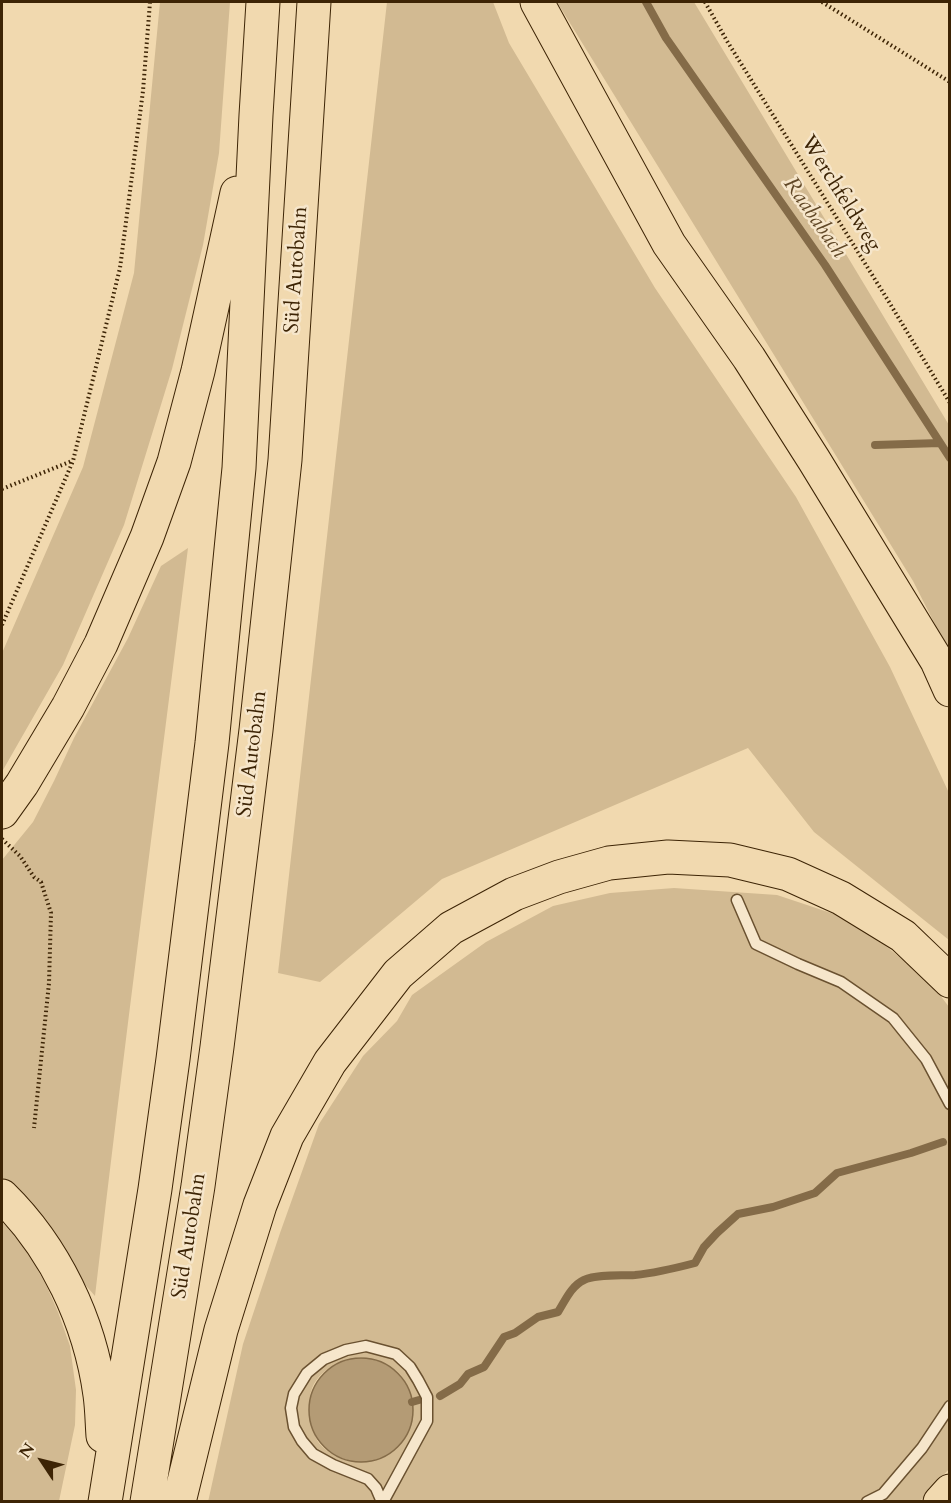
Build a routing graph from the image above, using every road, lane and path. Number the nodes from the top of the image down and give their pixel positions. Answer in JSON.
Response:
{"nodes":[{"id":1,"x":150,"y":2,"type":"edge"},
{"id":2,"x":263,"y":2,"type":"edge"},
{"id":3,"x":314,"y":2,"type":"edge"},
{"id":4,"x":537,"y":2,"type":"edge"},
{"id":5,"x":705,"y":2,"type":"edge"},
{"id":6,"x":822,"y":2,"type":"edge"},
{"id":7,"x":950,"y":81,"type":"edge"},
{"id":8,"x":256,"y":115,"type":"junction"},
{"id":9,"x":950,"y":403,"type":"edge"},
{"id":10,"x":73,"y":461,"type":"junction"},
{"id":11,"x":2,"y":489,"type":"edge"},
{"id":12,"x":2,"y":625,"type":"edge"},
{"id":13,"x":950,"y":690,"type":"edge"},
{"id":14,"x":2,"y":812,"type":"edge"},
{"id":15,"x":2,"y":839,"type":"edge"},
{"id":16,"x":737,"y":900,"type":"dead end"},
{"id":17,"x":950,"y":981,"type":"edge"},
{"id":18,"x":950,"y":1104,"type":"edge"},
{"id":19,"x":34,"y":1128,"type":"dead end"},
{"id":20,"x":2,"y":1196,"type":"edge"},
{"id":21,"x":950,"y":1406,"type":"edge"},
{"id":22,"x":950,"y":1491,"type":"edge"},
{"id":23,"x":106,"y":1494,"type":"edge"},
{"id":24,"x":147,"y":1502,"type":"edge"},
{"id":25,"x":179,"y":1502,"type":"edge"},
{"id":26,"x":382,"y":1502,"type":"edge"},
{"id":27,"x":867,"y":1502,"type":"edge"},
{"id":28,"x":940,"y":1502,"type":"edge"}],
"edges":[{"from":1,"to":10,"type":"path"},
{"from":2,"to":8,"type":"highway","name":"Süd Autobahn"},
{"from":3,"to":24,"type":"highway","name":"Süd Autobahn"},
{"from":4,"to":13,"type":"highway"},
{"from":5,"to":9,"type":"path","name":"Werchfeldweg"},
{"from":6,"to":7,"type":"path"},
{"from":8,"to":14,"type":"highway"},
{"from":8,"to":23,"type":"highway","name":"Süd Autobahn"},
{"from":10,"to":11,"type":"path"},
{"from":10,"to":12,"type":"path"},
{"from":15,"to":19,"type":"path"},
{"from":16,"to":18,"type":"lane"},
{"from":17,"to":25,"type":"highway"},
{"from":20,"to":23,"type":"highway"},
{"from":21,"to":27,"type":"lane"},
{"from":22,"to":28,"type":"highway"},
{"from":26,"to":26,"type":"lane"}]}
